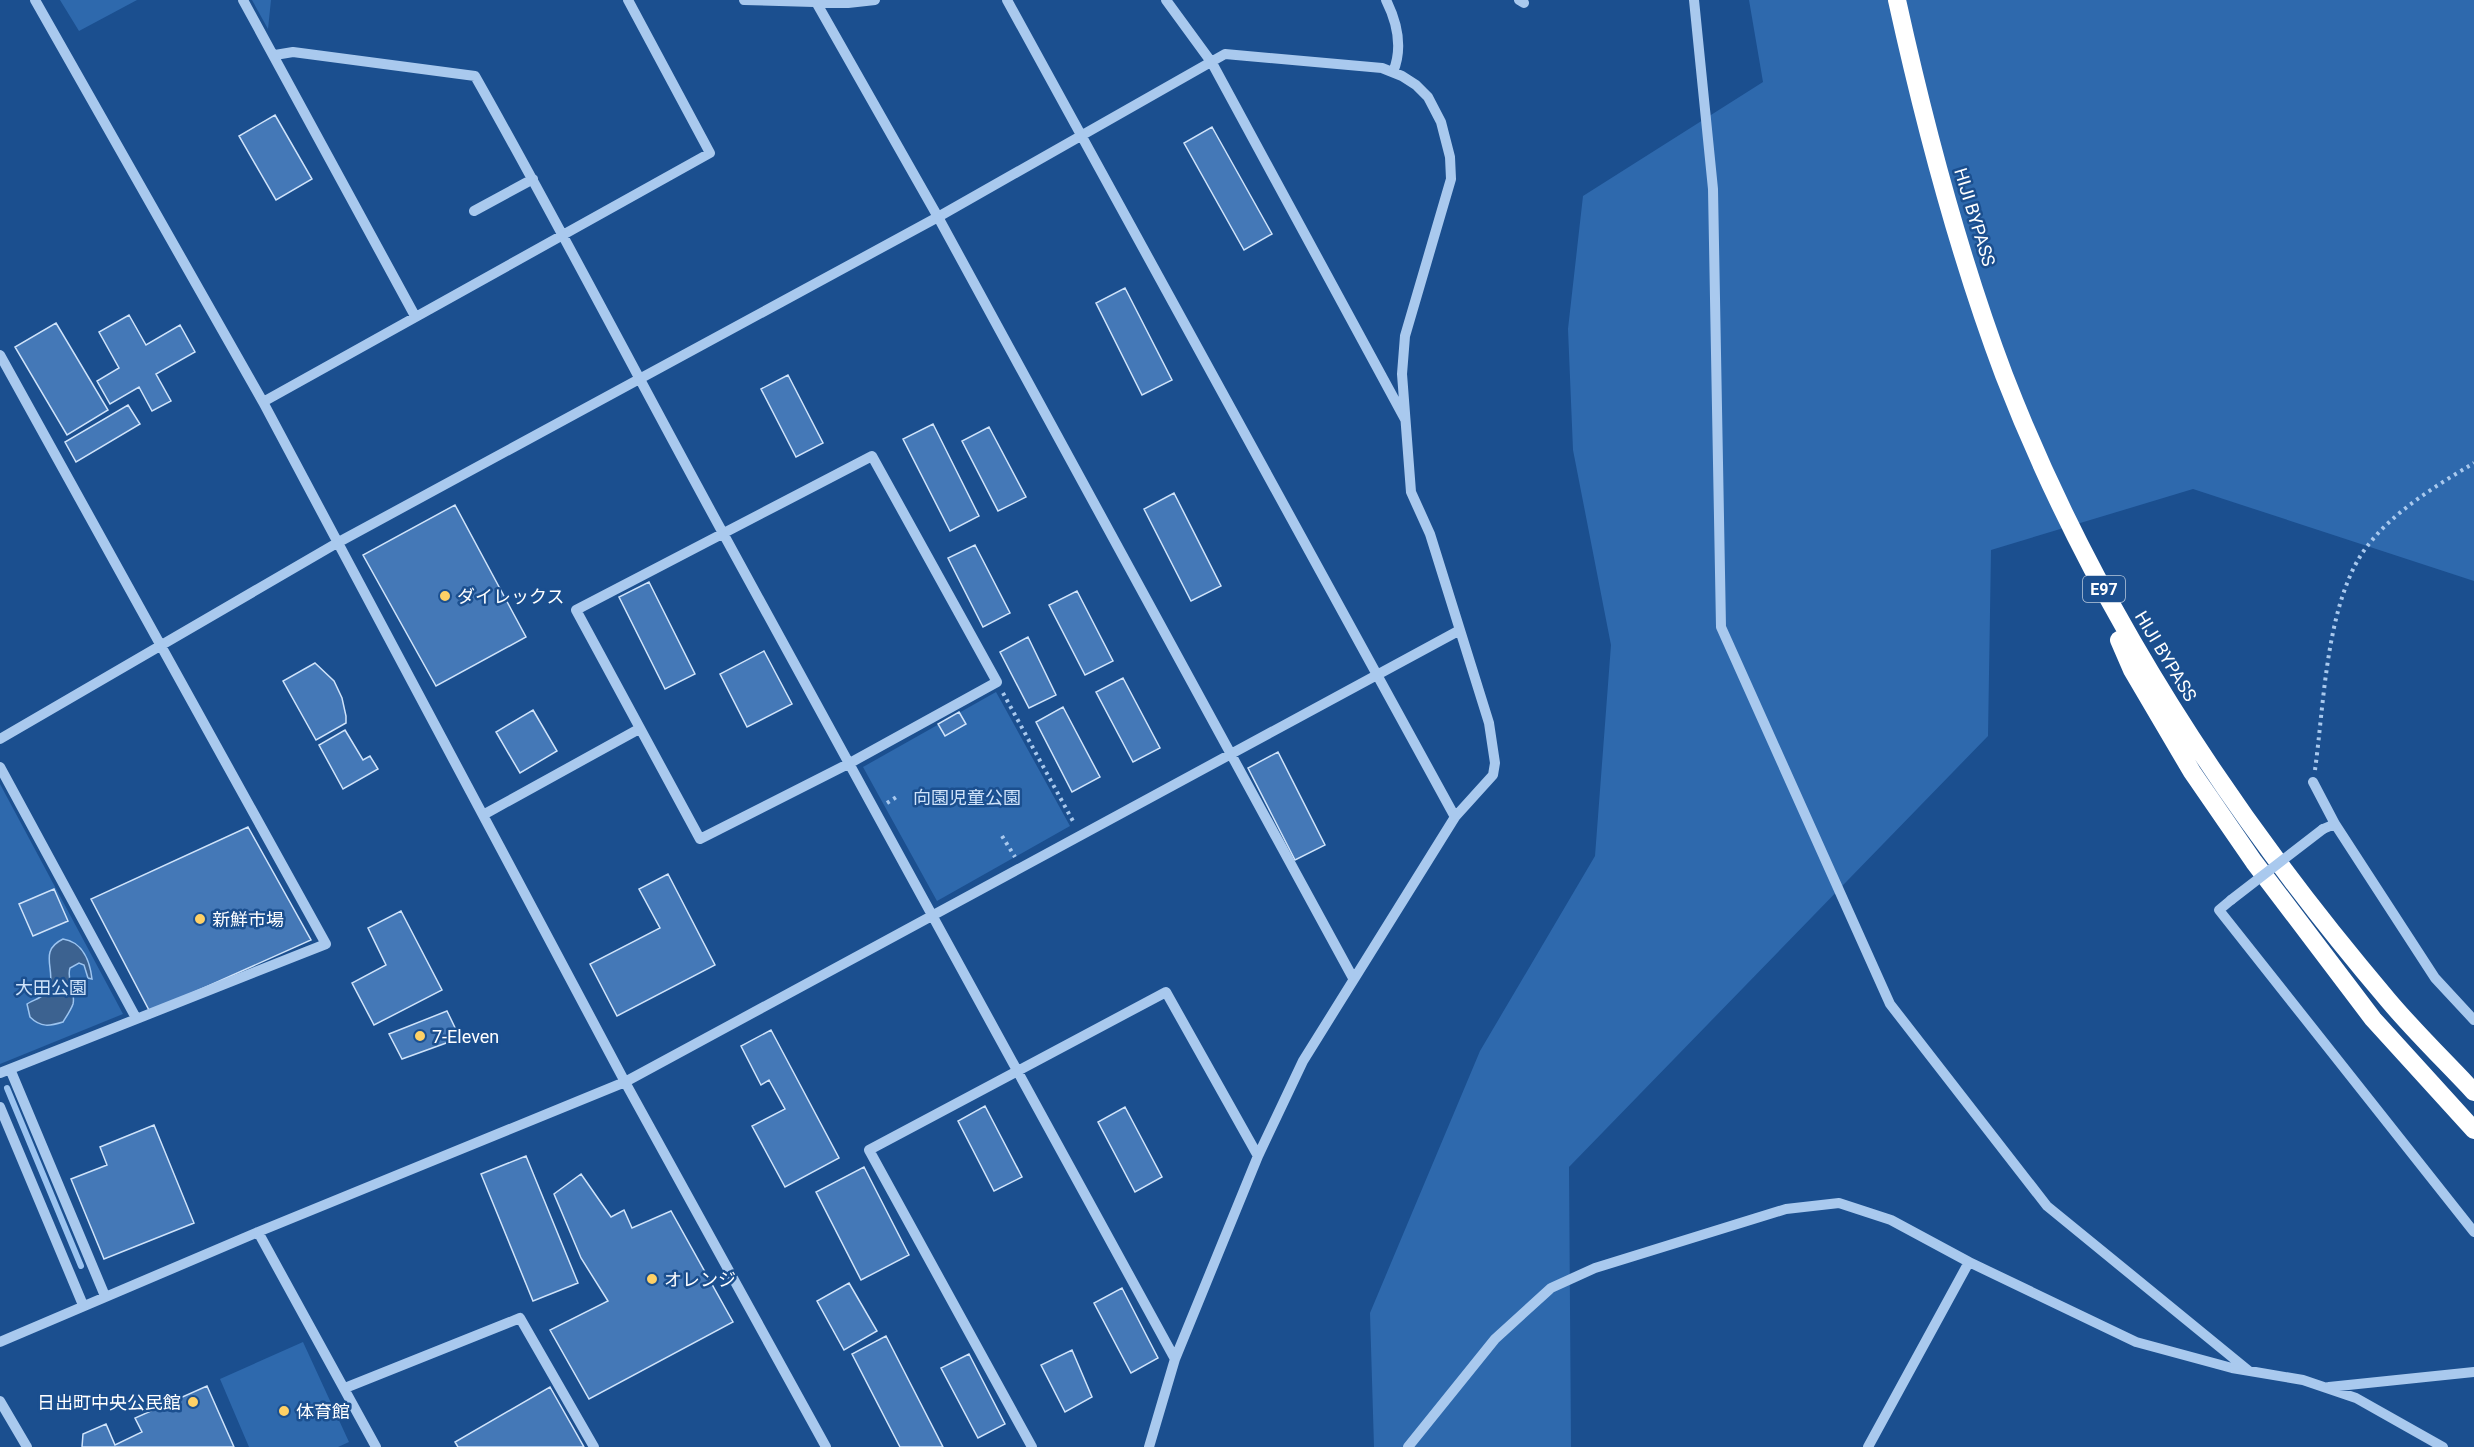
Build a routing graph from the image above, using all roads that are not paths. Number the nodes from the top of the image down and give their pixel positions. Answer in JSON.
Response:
{"nodes":[{"id":1,"x":35,"y":0,"type":"edge"},
{"id":2,"x":243,"y":0,"type":"edge"},
{"id":3,"x":628,"y":0,"type":"edge"},
{"id":4,"x":744,"y":0,"type":"edge"},
{"id":5,"x":875,"y":0,"type":"edge"},
{"id":6,"x":1007,"y":0,"type":"edge"},
{"id":7,"x":1166,"y":0,"type":"edge"},
{"id":8,"x":1386,"y":0,"type":"edge"},
{"id":9,"x":1694,"y":0,"type":"edge"},
{"id":10,"x":1897,"y":0,"type":"edge"},
{"id":11,"x":816,"y":2,"type":"junction"},
{"id":12,"x":275,"y":55,"type":"junction"},
{"id":13,"x":1212,"y":63,"type":"junction"},
{"id":14,"x":1393,"y":72,"type":"junction"},
{"id":15,"x":1081,"y":136,"type":"junction"},
{"id":16,"x":534,"y":180,"type":"junction"},
{"id":17,"x":474,"y":211,"type":"dead end"},
{"id":18,"x":938,"y":217,"type":"junction"},
{"id":19,"x":563,"y":233,"type":"junction"},
{"id":20,"x":416,"y":316,"type":"junction"},
{"id":21,"x":0,"y":355,"type":"edge"},
{"id":22,"x":640,"y":381,"type":"junction"},
{"id":23,"x":264,"y":402,"type":"junction"},
{"id":24,"x":1407,"y":423,"type":"junction"},
{"id":25,"x":724,"y":534,"type":"junction"},
{"id":26,"x":2075,"y":535,"type":"junction"},
{"id":27,"x":338,"y":543,"type":"junction"},
{"id":28,"x":1460,"y":630,"type":"junction"},
{"id":29,"x":159,"y":646,"type":"junction"},
{"id":30,"x":1376,"y":676,"type":"junction"},
{"id":31,"x":639,"y":729,"type":"junction"},
{"id":32,"x":0,"y":739,"type":"edge"},
{"id":33,"x":1230,"y":754,"type":"junction"},
{"id":34,"x":850,"y":763,"type":"junction"},
{"id":35,"x":0,"y":767,"type":"edge"},
{"id":36,"x":2313,"y":782,"type":"road end"},
{"id":37,"x":483,"y":815,"type":"junction"},
{"id":38,"x":1455,"y":817,"type":"junction"},
{"id":39,"x":2335,"y":824,"type":"junction"},
{"id":40,"x":933,"y":916,"type":"junction"},
{"id":41,"x":1353,"y":978,"type":"junction"},
{"id":42,"x":136,"y":1018,"type":"junction"},
{"id":43,"x":2474,"y":1020,"type":"edge"},
{"id":44,"x":3,"y":1070,"type":"edge"},
{"id":45,"x":1019,"y":1070,"type":"junction"},
{"id":46,"x":625,"y":1082,"type":"junction"},
{"id":47,"x":2474,"y":1092,"type":"edge"},
{"id":48,"x":0,"y":1107,"type":"edge"},
{"id":49,"x":2474,"y":1130,"type":"edge"},
{"id":50,"x":1258,"y":1156,"type":"junction"},
{"id":51,"x":258,"y":1232,"type":"junction"},
{"id":52,"x":2474,"y":1232,"type":"edge"},
{"id":53,"x":1970,"y":1262,"type":"junction"},
{"id":54,"x":105,"y":1296,"type":"junction"},
{"id":55,"x":83,"y":1305,"type":"junction"},
{"id":56,"x":0,"y":1342,"type":"edge"},
{"id":57,"x":1175,"y":1359,"type":"junction"},
{"id":58,"x":2248,"y":1371,"type":"junction"},
{"id":59,"x":2474,"y":1372,"type":"edge"},
{"id":60,"x":2325,"y":1387,"type":"junction"},
{"id":61,"x":345,"y":1388,"type":"junction"},
{"id":62,"x":0,"y":1401,"type":"edge"},
{"id":63,"x":27,"y":1447,"type":"edge"},
{"id":64,"x":376,"y":1447,"type":"edge"},
{"id":65,"x":594,"y":1447,"type":"edge"},
{"id":66,"x":826,"y":1447,"type":"edge"},
{"id":67,"x":1032,"y":1447,"type":"edge"},
{"id":68,"x":1149,"y":1447,"type":"edge"},
{"id":69,"x":1408,"y":1447,"type":"edge"},
{"id":70,"x":1868,"y":1447,"type":"edge"},
{"id":71,"x":2443,"y":1447,"type":"edge"}],
"edges":[{"from":1,"to":23,"type":"street"},
{"from":2,"to":12,"type":"street"},
{"from":3,"to":19,"type":"street"},
{"from":4,"to":11,"type":"street"},
{"from":5,"to":11,"type":"street"},
{"from":6,"to":15,"type":"street"},
{"from":7,"to":13,"type":"street"},
{"from":8,"to":14,"type":"street"},
{"from":9,"to":58,"type":"street"},
{"from":10,"to":26,"type":"highway","name":"HIJI BYPASS","number":"E97"},
{"from":11,"to":18,"type":"street"},
{"from":12,"to":16,"type":"street"},
{"from":12,"to":20,"type":"street"},
{"from":13,"to":14,"type":"street"},
{"from":13,"to":15,"type":"street"},
{"from":13,"to":24,"type":"street"},
{"from":14,"to":24,"type":"street"},
{"from":15,"to":18,"type":"street"},
{"from":15,"to":30,"type":"street"},
{"from":16,"to":17,"type":"street"},
{"from":16,"to":19,"type":"street"},
{"from":18,"to":22,"type":"street"},
{"from":18,"to":33,"type":"street"},
{"from":19,"to":20,"type":"street"},
{"from":19,"to":22,"type":"street"},
{"from":20,"to":23,"type":"street"},
{"from":21,"to":29,"type":"street"},
{"from":22,"to":25,"type":"street"},
{"from":22,"to":27,"type":"street"},
{"from":23,"to":27,"type":"street"},
{"from":24,"to":28,"type":"street"},
{"from":25,"to":31,"type":"street"},
{"from":25,"to":34,"type":"street"},
{"from":25,"to":34,"type":"street"},
{"from":26,"to":47,"type":"highway","name":"HIJI BYPASS","number":"E97"},
{"from":26,"to":49,"type":"highway"},
{"from":27,"to":29,"type":"street"},
{"from":27,"to":37,"type":"street"},
{"from":28,"to":30,"type":"street"},
{"from":28,"to":38,"type":"street"},
{"from":29,"to":32,"type":"street"},
{"from":29,"to":42,"type":"street"},
{"from":30,"to":33,"type":"street"},
{"from":30,"to":38,"type":"street"},
{"from":31,"to":34,"type":"street"},
{"from":31,"to":37,"type":"street"},
{"from":33,"to":40,"type":"street"},
{"from":33,"to":41,"type":"street"},
{"from":34,"to":40,"type":"street"},
{"from":35,"to":42,"type":"street"},
{"from":36,"to":39,"type":"street"},
{"from":37,"to":46,"type":"street"},
{"from":38,"to":41,"type":"street"},
{"from":39,"to":43,"type":"street"},
{"from":39,"to":52,"type":"street","bridge":true},
{"from":40,"to":45,"type":"street"},
{"from":40,"to":46,"type":"street"},
{"from":41,"to":50,"type":"street"},
{"from":42,"to":44,"type":"street"},
{"from":44,"to":54,"type":"street"},
{"from":45,"to":50,"type":"street"},
{"from":45,"to":57,"type":"street"},
{"from":45,"to":67,"type":"street"},
{"from":46,"to":51,"type":"street"},
{"from":46,"to":66,"type":"street"},
{"from":48,"to":55,"type":"street"},
{"from":50,"to":57,"type":"street"},
{"from":51,"to":54,"type":"street"},
{"from":51,"to":61,"type":"street"},
{"from":53,"to":58,"type":"street"},
{"from":53,"to":69,"type":"street"},
{"from":53,"to":70,"type":"street"},
{"from":54,"to":55,"type":"street"},
{"from":55,"to":56,"type":"street"},
{"from":57,"to":68,"type":"street"},
{"from":58,"to":60,"type":"street"},
{"from":59,"to":60,"type":"street"},
{"from":60,"to":71,"type":"street"},
{"from":61,"to":64,"type":"street"},
{"from":61,"to":65,"type":"street"},
{"from":62,"to":63,"type":"street"}]}
